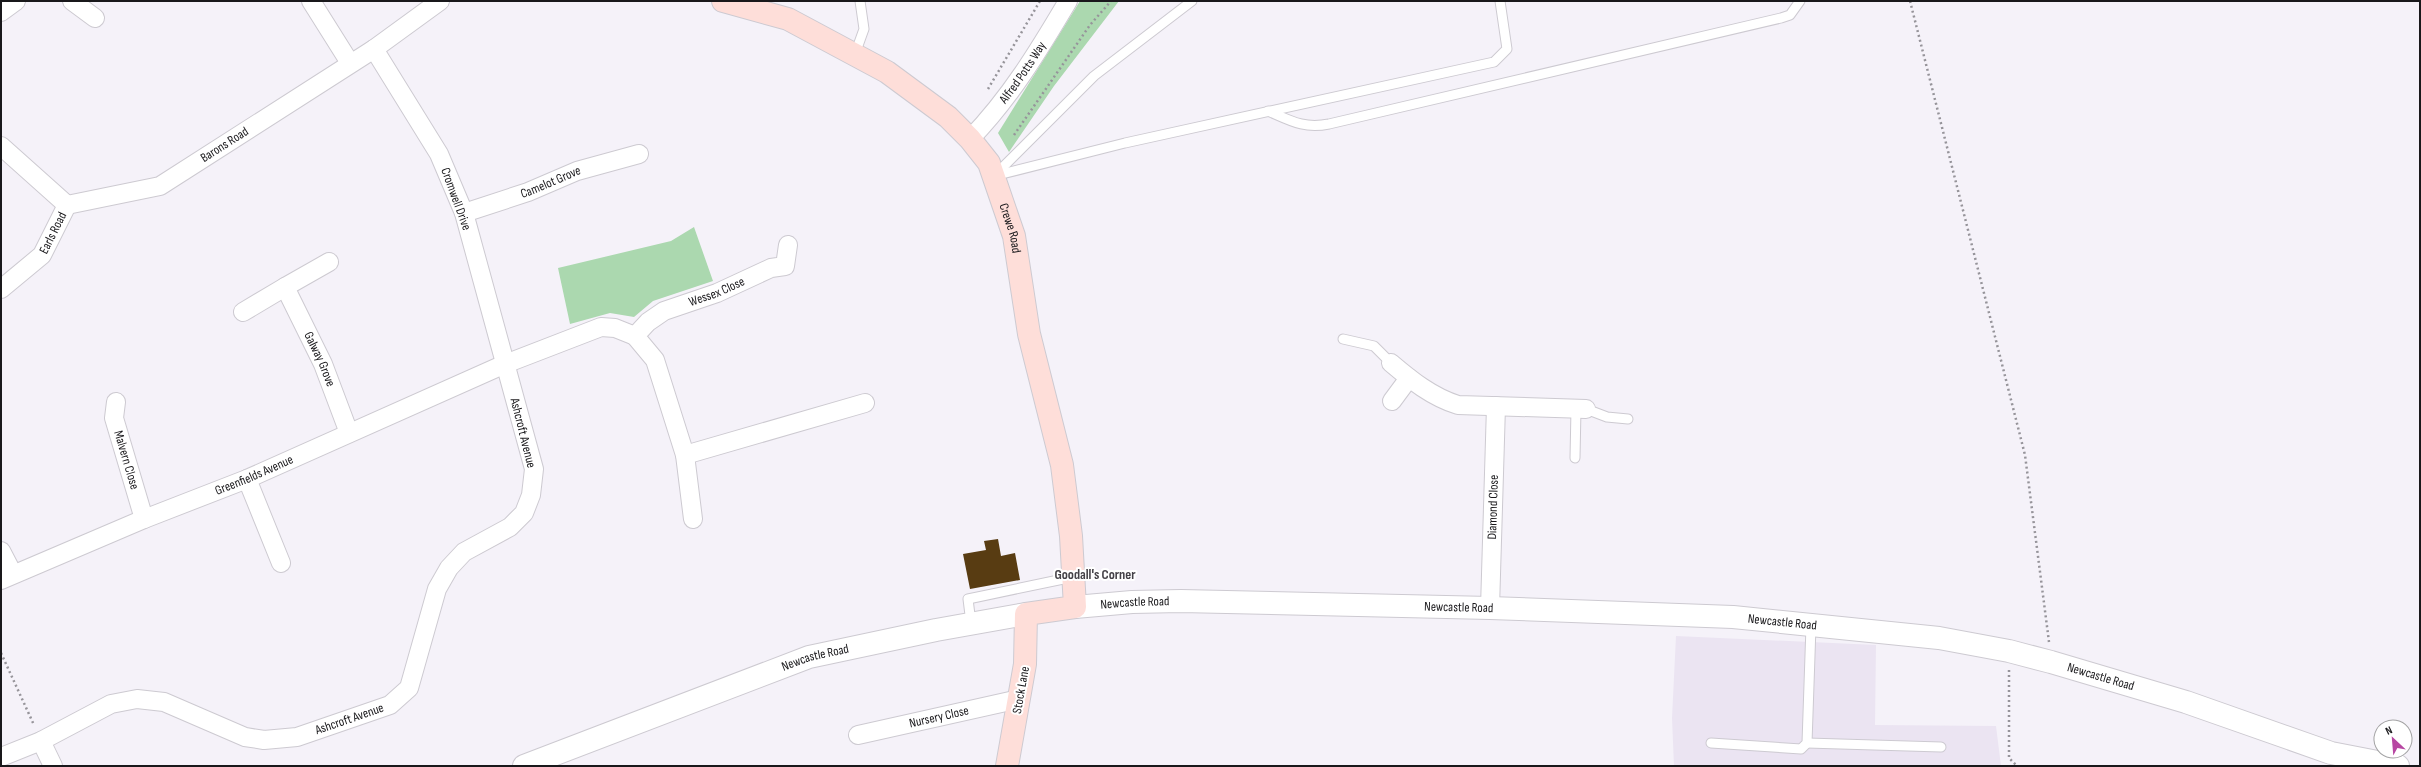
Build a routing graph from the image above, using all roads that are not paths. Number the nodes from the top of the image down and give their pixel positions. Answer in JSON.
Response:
{"nodes":[{"id":1,"x":16,"y":1,"type":"edge"},
{"id":2,"x":72,"y":1,"type":"edge"},
{"id":3,"x":311,"y":1,"type":"edge"},
{"id":4,"x":440,"y":1,"type":"edge"},
{"id":5,"x":723,"y":1,"type":"edge"},
{"id":6,"x":860,"y":1,"type":"edge"},
{"id":7,"x":1068,"y":1,"type":"edge"},
{"id":8,"x":1192,"y":1,"type":"edge"},
{"id":9,"x":1500,"y":1,"type":"edge"},
{"id":10,"x":1800,"y":1,"type":"edge"},
{"id":11,"x":1,"y":12,"type":"edge"},
{"id":12,"x":95,"y":18,"type":"dead end"},
{"id":13,"x":374,"y":49,"type":"junction"},
{"id":14,"x":855,"y":54,"type":"junction"},
{"id":15,"x":350,"y":63,"type":"junction"},
{"id":16,"x":1268,"y":111,"type":"junction"},
{"id":17,"x":970,"y":139,"type":"junction"},
{"id":18,"x":1,"y":146,"type":"edge"},
{"id":19,"x":639,"y":154,"type":"dead end"},
{"id":20,"x":994,"y":176,"type":"junction"},
{"id":21,"x":67,"y":205,"type":"junction"},
{"id":22,"x":464,"y":213,"type":"junction"},
{"id":23,"x":788,"y":245,"type":"dead end"},
{"id":24,"x":329,"y":262,"type":"dead end"},
{"id":25,"x":285,"y":288,"type":"junction"},
{"id":26,"x":1,"y":289,"type":"edge"},
{"id":27,"x":243,"y":312,"type":"dead end"},
{"id":28,"x":635,"y":336,"type":"junction"},
{"id":29,"x":1343,"y":339,"type":"dead end"},
{"id":30,"x":1391,"y":363,"type":"joint"},
{"id":31,"x":505,"y":364,"type":"junction"},
{"id":32,"x":1409,"y":378,"type":"junction"},
{"id":33,"x":1392,"y":400,"type":"dead end"},
{"id":34,"x":116,"y":402,"type":"dead end"},
{"id":35,"x":865,"y":403,"type":"dead end"},
{"id":36,"x":1496,"y":406,"type":"junction"},
{"id":37,"x":1581,"y":409,"type":"junction"},
{"id":38,"x":1628,"y":419,"type":"dead end"},
{"id":39,"x":349,"y":433,"type":"junction"},
{"id":40,"x":685,"y":455,"type":"junction"},
{"id":41,"x":1575,"y":458,"type":"dead end"},
{"id":42,"x":247,"y":478,"type":"junction"},
{"id":43,"x":144,"y":518,"type":"junction"},
{"id":44,"x":693,"y":519,"type":"dead end"},
{"id":45,"x":1,"y":551,"type":"edge"},
{"id":46,"x":281,"y":563,"type":"dead end"},
{"id":47,"x":7,"y":577,"type":"edge"},
{"id":48,"x":1073,"y":577,"type":"junction"},
{"id":49,"x":1075,"y":607,"type":"junction"},
{"id":50,"x":1490,"y":608,"type":"junction"},
{"id":51,"x":1026,"y":614,"type":"junction"},
{"id":52,"x":971,"y":623,"type":"junction"},
{"id":53,"x":1811,"y":626,"type":"junction"},
{"id":54,"x":1019,"y":699,"type":"junction"},
{"id":55,"x":858,"y":735,"type":"dead end"},
{"id":56,"x":41,"y":741,"type":"junction"},
{"id":57,"x":1711,"y":743,"type":"dead end"},
{"id":58,"x":1807,"y":743,"type":"junction"},
{"id":59,"x":1941,"y":747,"type":"dead end"},
{"id":60,"x":1,"y":757,"type":"edge"},
{"id":61,"x":2390,"y":765,"type":"edge"},
{"id":62,"x":54,"y":766,"type":"edge"},
{"id":63,"x":524,"y":766,"type":"edge"},
{"id":64,"x":1007,"y":766,"type":"edge"}],
"edges":[{"from":1,"to":11,"type":"street"},
{"from":2,"to":12,"type":"street"},
{"from":3,"to":15,"type":"street"},
{"from":4,"to":13,"type":"street","name":"Barons Road"},
{"from":5,"to":14,"type":"main road","name":"Crewe Road"},
{"from":6,"to":14,"type":"lane"},
{"from":7,"to":17,"type":"street","name":"Alfred Potts Way"},
{"from":8,"to":20,"type":"lane"},
{"from":9,"to":16,"type":"lane"},
{"from":10,"to":16,"type":"lane"},
{"from":13,"to":15,"type":"street","name":"Barons Road"},
{"from":13,"to":22,"type":"street","name":"Cromwell Drive"},
{"from":14,"to":17,"type":"main road","name":"Crewe Road"},
{"from":15,"to":21,"type":"street","name":"Barons Road"},
{"from":16,"to":20,"type":"lane"},
{"from":17,"to":20,"type":"main road","name":"Crewe Road"},
{"from":18,"to":21,"type":"street"},
{"from":19,"to":22,"type":"street","name":"Camelot Grove"},
{"from":20,"to":48,"type":"main road","name":"Crewe Road"},
{"from":21,"to":26,"type":"street","name":"Earls Road"},
{"from":22,"to":31,"type":"street","name":"Cromwell Drive"},
{"from":23,"to":28,"type":"street","name":"Wessex Close"},
{"from":24,"to":25,"type":"street"},
{"from":25,"to":27,"type":"street"},
{"from":25,"to":39,"type":"street","name":"Galway Grove"},
{"from":28,"to":31,"type":"street"},
{"from":28,"to":40,"type":"street"},
{"from":29,"to":30,"type":"lane"},
{"from":30,"to":32,"type":"street"},
{"from":31,"to":39,"type":"street","name":"Greenfields Avenue"},
{"from":31,"to":56,"type":"street","name":"Ashcroft Avenue"},
{"from":32,"to":33,"type":"street"},
{"from":32,"to":36,"type":"street"},
{"from":34,"to":43,"type":"street","name":"Malvern Close"},
{"from":35,"to":40,"type":"street"},
{"from":36,"to":37,"type":"street"},
{"from":36,"to":50,"type":"street","name":"Diamond Close"},
{"from":37,"to":38,"type":"lane"},
{"from":37,"to":41,"type":"lane"},
{"from":39,"to":42,"type":"street","name":"Greenfields Avenue"},
{"from":40,"to":44,"type":"street"},
{"from":42,"to":43,"type":"street","name":"Greenfields Avenue"},
{"from":42,"to":46,"type":"street"},
{"from":43,"to":47,"type":"street","name":"Greenfields Avenue"},
{"from":45,"to":47,"type":"street"},
{"from":48,"to":49,"type":"main road","name":"Crewe Road"},
{"from":48,"to":52,"type":"lane"},
{"from":49,"to":50,"type":"street","name":"Newcastle Road"},
{"from":49,"to":51,"type":"main road","name":"Newcastle Road"},
{"from":50,"to":53,"type":"street","name":"Newcastle Road"},
{"from":51,"to":52,"type":"street","name":"Newcastle Road"},
{"from":51,"to":54,"type":"main road","name":"Stock Lane"},
{"from":52,"to":63,"type":"street","name":"Newcastle Road"},
{"from":53,"to":58,"type":"lane"},
{"from":53,"to":61,"type":"street","name":"Newcastle Road"},
{"from":54,"to":55,"type":"street","name":"Nursery Close"},
{"from":54,"to":64,"type":"main road","name":"Stock Lane"},
{"from":56,"to":60,"type":"street","name":"Ashcroft Avenue"},
{"from":56,"to":62,"type":"street"},
{"from":57,"to":58,"type":"lane"},
{"from":58,"to":59,"type":"lane"}]}
